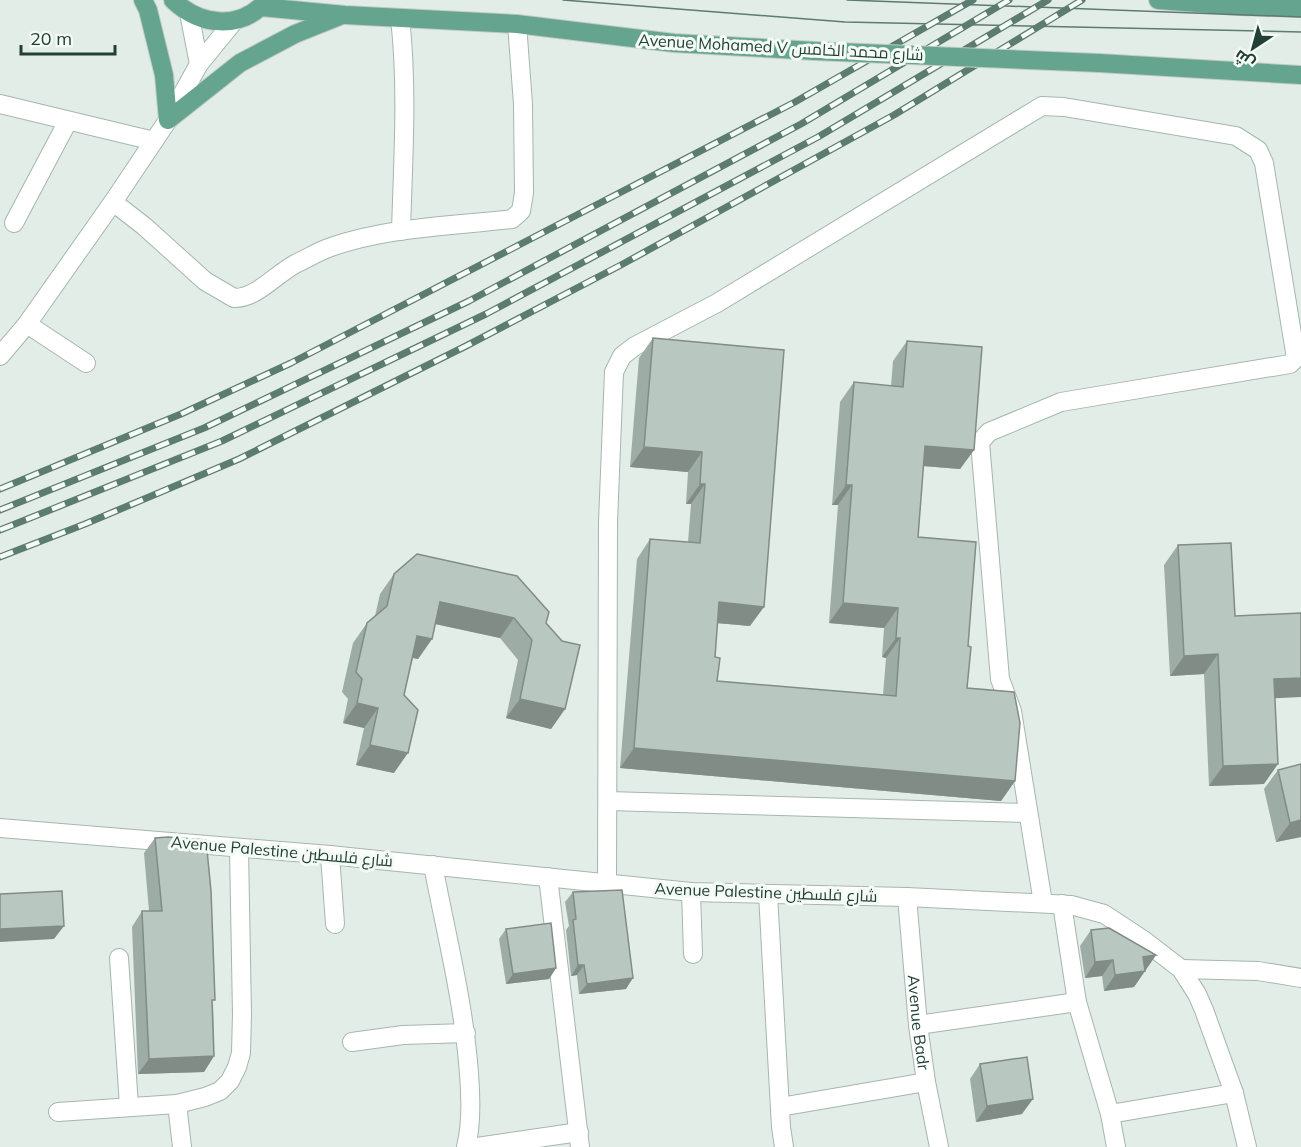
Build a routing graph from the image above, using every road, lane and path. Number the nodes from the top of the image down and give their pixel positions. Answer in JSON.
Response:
{"nodes":[{"id":1,"x":143,"y":0,"type":"edge"},
{"id":2,"x":172,"y":0,"type":"edge"},
{"id":3,"x":1158,"y":0,"type":"edge"},
{"id":4,"x":264,"y":4,"type":"edge"},
{"id":5,"x":1301,"y":8,"type":"edge"},
{"id":6,"x":189,"y":13,"type":"junction"},
{"id":7,"x":345,"y":15,"type":"junction"},
{"id":8,"x":400,"y":18,"type":"junction"},
{"id":9,"x":234,"y":21,"type":"junction"},
{"id":10,"x":517,"y":24,"type":"junction"},
{"id":11,"x":199,"y":64,"type":"junction"},
{"id":12,"x":1301,"y":75,"type":"edge"},
{"id":13,"x":0,"y":104,"type":"edge"},
{"id":14,"x":168,"y":120,"type":"junction"},
{"id":15,"x":68,"y":121,"type":"junction"},
{"id":16,"x":154,"y":141,"type":"junction"},
{"id":17,"x":113,"y":202,"type":"junction"},
{"id":18,"x":14,"y":222,"type":"dead end"},
{"id":19,"x":401,"y":231,"type":"junction"},
{"id":20,"x":27,"y":324,"type":"junction"},
{"id":21,"x":0,"y":356,"type":"edge"},
{"id":22,"x":86,"y":363,"type":"dead end"},
{"id":23,"x":608,"y":801,"type":"junction"},
{"id":24,"x":1028,"y":813,"type":"junction"},
{"id":25,"x":0,"y":828,"type":"edge"},
{"id":26,"x":239,"y":849,"type":"junction"},
{"id":27,"x":330,"y":855,"type":"junction"},
{"id":28,"x":433,"y":865,"type":"junction"},
{"id":29,"x":548,"y":877,"type":"junction"},
{"id":30,"x":607,"y":883,"type":"junction"},
{"id":31,"x":691,"y":892,"type":"junction"},
{"id":32,"x":768,"y":894,"type":"junction"},
{"id":33,"x":907,"y":897,"type":"junction"},
{"id":34,"x":1043,"y":903,"type":"junction"},
{"id":35,"x":1062,"y":904,"type":"junction"},
{"id":36,"x":335,"y":924,"type":"dead end"},
{"id":37,"x":693,"y":954,"type":"dead end"},
{"id":38,"x":119,"y":958,"type":"dead end"},
{"id":39,"x":1181,"y":969,"type":"junction"},
{"id":40,"x":1301,"y":978,"type":"edge"},
{"id":41,"x":1077,"y":1002,"type":"junction"},
{"id":42,"x":918,"y":1025,"type":"junction"},
{"id":43,"x":466,"y":1033,"type":"junction"},
{"id":44,"x":352,"y":1042,"type":"dead end"},
{"id":45,"x":926,"y":1082,"type":"junction"},
{"id":46,"x":1234,"y":1093,"type":"junction"},
{"id":47,"x":177,"y":1104,"type":"junction"},
{"id":48,"x":129,"y":1106,"type":"junction"},
{"id":49,"x":780,"y":1107,"type":"junction"},
{"id":50,"x":58,"y":1112,"type":"dead end"},
{"id":51,"x":1110,"y":1114,"type":"junction"},
{"id":52,"x":580,"y":1140,"type":"edge"},
{"id":53,"x":182,"y":1147,"type":"edge"},
{"id":54,"x":466,"y":1147,"type":"edge"},
{"id":55,"x":477,"y":1147,"type":"edge"},
{"id":56,"x":784,"y":1147,"type":"edge"},
{"id":57,"x":939,"y":1147,"type":"edge"},
{"id":58,"x":1116,"y":1147,"type":"edge"},
{"id":59,"x":1246,"y":1147,"type":"edge"}],
"edges":[{"from":1,"to":14,"type":"main road"},
{"from":2,"to":6,"type":"main road"},
{"from":3,"to":5,"type":"main road"},
{"from":4,"to":7,"type":"main road","name":"Avenue Mohamed V شارع محمد الخامس"},
{"from":4,"to":9,"type":"main road"},
{"from":6,"to":9,"type":"main road"},
{"from":6,"to":11,"type":"street"},
{"from":7,"to":8,"type":"main road","name":"Avenue Mohamed V شارع محمد الخامس"},
{"from":7,"to":14,"type":"main road"},
{"from":8,"to":10,"type":"main road","name":"Avenue Mohamed V شارع محمد الخامس"},
{"from":8,"to":19,"type":"street"},
{"from":9,"to":11,"type":"street"},
{"from":10,"to":12,"type":"main road","name":"Avenue Mohamed V شارع محمد الخامس","bridge":true},
{"from":10,"to":19,"type":"street"},
{"from":11,"to":14,"type":"street"},
{"from":13,"to":15,"type":"street"},
{"from":14,"to":16,"type":"street"},
{"from":15,"to":16,"type":"street"},
{"from":15,"to":18,"type":"street"},
{"from":16,"to":17,"type":"street"},
{"from":17,"to":19,"type":"street"},
{"from":17,"to":20,"type":"street"},
{"from":20,"to":21,"type":"street"},
{"from":20,"to":22,"type":"street"},
{"from":23,"to":24,"type":"street"},
{"from":23,"to":24,"type":"street"},
{"from":23,"to":30,"type":"street"},
{"from":24,"to":34,"type":"street"},
{"from":25,"to":26,"type":"street","name":"Avenue Palestine شارع فلسطين"},
{"from":26,"to":27,"type":"street","name":"Avenue Palestine شارع فلسطين"},
{"from":26,"to":47,"type":"street"},
{"from":27,"to":28,"type":"street","name":"Avenue Palestine شارع فلسطين"},
{"from":27,"to":36,"type":"street"},
{"from":28,"to":29,"type":"street","name":"Avenue Palestine شارع فلسطين"},
{"from":28,"to":43,"type":"street"},
{"from":29,"to":30,"type":"street","name":"Avenue Palestine شارع فلسطين"},
{"from":29,"to":52,"type":"street"},
{"from":30,"to":31,"type":"street","name":"Avenue Palestine شارع فلسطين"},
{"from":31,"to":32,"type":"street","name":"Avenue Palestine شارع فلسطين"},
{"from":31,"to":37,"type":"street"},
{"from":32,"to":33,"type":"street","name":"Avenue Palestine شارع فلسطين"},
{"from":32,"to":49,"type":"street"},
{"from":33,"to":34,"type":"street","name":"Avenue Palestine شارع فلسطين"},
{"from":33,"to":42,"type":"street","name":"Avenue Badr"},
{"from":34,"to":35,"type":"street","name":"Avenue Palestine شارع فلسطين"},
{"from":35,"to":39,"type":"street","name":"Avenue Palestine شارع فلسطين"},
{"from":35,"to":41,"type":"street"},
{"from":38,"to":48,"type":"street"},
{"from":39,"to":40,"type":"street"},
{"from":39,"to":46,"type":"street","name":"Avenue Palestine شارع فلسطين"},
{"from":41,"to":42,"type":"street"},
{"from":41,"to":51,"type":"street"},
{"from":42,"to":45,"type":"street","name":"Avenue Badr"},
{"from":43,"to":44,"type":"street"},
{"from":43,"to":54,"type":"street"},
{"from":45,"to":49,"type":"street"},
{"from":45,"to":57,"type":"street","name":"Avenue Badr"},
{"from":46,"to":51,"type":"street"},
{"from":46,"to":59,"type":"street","name":"Avenue Palestine شارع فلسطين"},
{"from":47,"to":48,"type":"street"},
{"from":47,"to":53,"type":"street"},
{"from":48,"to":50,"type":"street"},
{"from":49,"to":56,"type":"street"},
{"from":51,"to":58,"type":"street"},
{"from":52,"to":55,"type":"street"}]}
